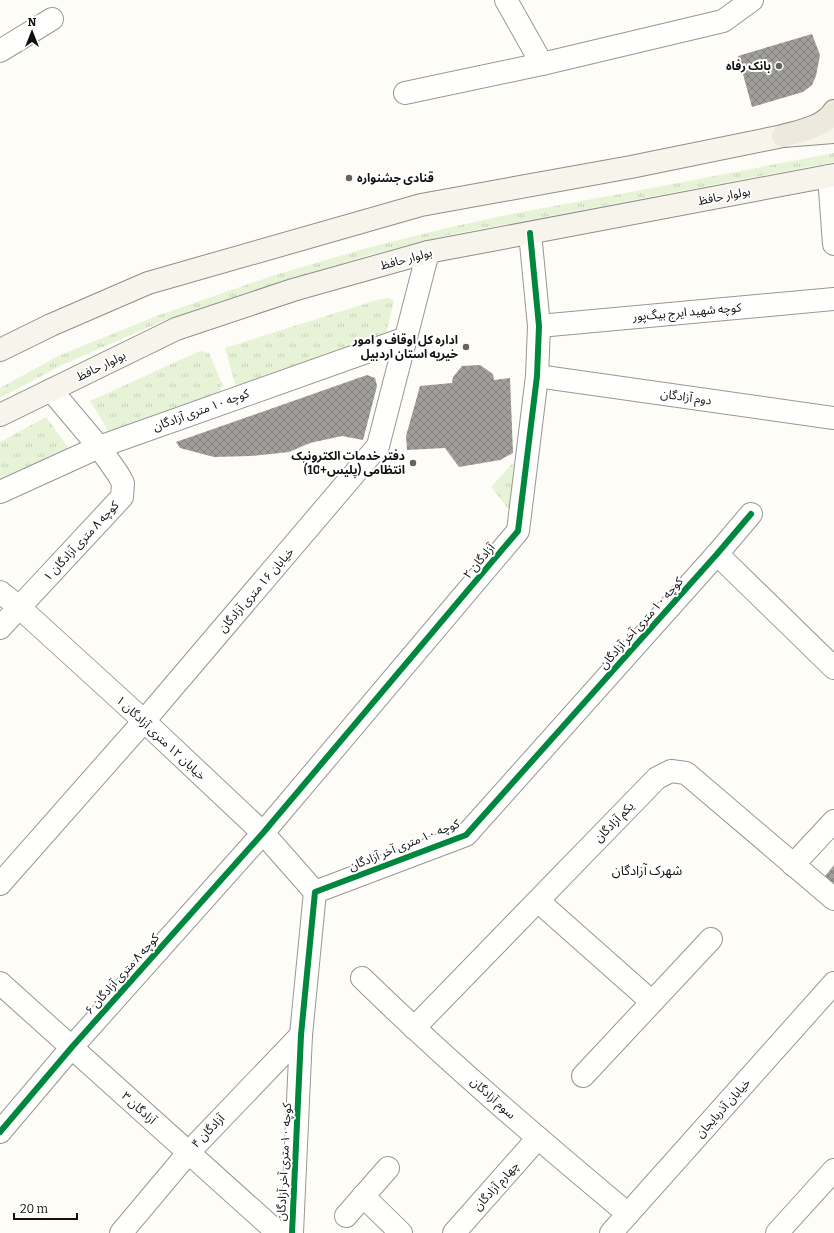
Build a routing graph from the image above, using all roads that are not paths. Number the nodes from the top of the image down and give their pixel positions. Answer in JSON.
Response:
{"nodes":[{"id":1,"x":506,"y":0,"type":"edge"},
{"id":2,"x":752,"y":0,"type":"edge"},
{"id":3,"x":52,"y":19,"type":"dead end"},
{"id":4,"x":0,"y":51,"type":"edge"},
{"id":5,"x":542,"y":64,"type":"junction"},
{"id":6,"x":405,"y":93,"type":"dead end"},
{"id":7,"x":834,"y":110,"type":"edge"},
{"id":8,"x":834,"y":132,"type":"edge"},
{"id":9,"x":783,"y":136,"type":"junction"},
{"id":10,"x":831,"y":175,"type":"edge"},
{"id":11,"x":530,"y":233,"type":"junction"},
{"id":12,"x":834,"y":244,"type":"edge"},
{"id":13,"x":428,"y":252,"type":"junction"},
{"id":14,"x":834,"y":298,"type":"edge"},
{"id":15,"x":540,"y":326,"type":"junction"},
{"id":16,"x":406,"y":338,"type":"junction"},
{"id":17,"x":0,"y":350,"type":"edge"},
{"id":18,"x":537,"y":376,"type":"junction"},
{"id":19,"x":51,"y":390,"type":"junction"},
{"id":20,"x":0,"y":416,"type":"edge"},
{"id":21,"x":834,"y":418,"type":"edge"},
{"id":22,"x":100,"y":447,"type":"junction"},
{"id":23,"x":0,"y":492,"type":"edge"},
{"id":24,"x":751,"y":514,"type":"dead end"},
{"id":25,"x":717,"y":554,"type":"junction"},
{"id":26,"x":0,"y":592,"type":"edge"},
{"id":27,"x":19,"y":607,"type":"junction"},
{"id":28,"x":0,"y":628,"type":"edge"},
{"id":29,"x":834,"y":668,"type":"edge"},
{"id":30,"x":144,"y":721,"type":"junction"},
{"id":31,"x":834,"y":821,"type":"edge"},
{"id":32,"x":262,"y":833,"type":"junction"},
{"id":33,"x":793,"y":865,"type":"junction"},
{"id":34,"x":0,"y":884,"type":"edge"},
{"id":35,"x":315,"y":892,"type":"junction"},
{"id":36,"x":834,"y":899,"type":"edge"},
{"id":37,"x":538,"y":901,"type":"junction"},
{"id":38,"x":710,"y":939,"type":"dead end"},
{"id":39,"x":362,"y":978,"type":"dead end"},
{"id":40,"x":0,"y":983,"type":"edge"},
{"id":41,"x":834,"y":983,"type":"edge"},
{"id":42,"x":652,"y":1002,"type":"junction"},
{"id":43,"x":414,"y":1028,"type":"junction"},
{"id":44,"x":301,"y":1035,"type":"junction"},
{"id":45,"x":72,"y":1047,"type":"junction"},
{"id":46,"x":583,"y":1076,"type":"dead end"},
{"id":47,"x":0,"y":1132,"type":"edge"},
{"id":48,"x":538,"y":1138,"type":"junction"},
{"id":49,"x":189,"y":1152,"type":"junction"},
{"id":50,"x":388,"y":1168,"type":"dead end"},
{"id":51,"x":834,"y":1170,"type":"edge"},
{"id":52,"x":363,"y":1196,"type":"junction"},
{"id":53,"x":628,"y":1214,"type":"junction"},
{"id":54,"x":346,"y":1216,"type":"dead end"},
{"id":55,"x":121,"y":1233,"type":"edge"},
{"id":56,"x":278,"y":1233,"type":"edge"},
{"id":57,"x":292,"y":1233,"type":"edge"},
{"id":58,"x":401,"y":1233,"type":"edge"},
{"id":59,"x":454,"y":1233,"type":"edge"},
{"id":60,"x":612,"y":1233,"type":"edge"},
{"id":61,"x":777,"y":1233,"type":"edge"}],
"edges":[{"from":1,"to":5,"type":"street"},
{"from":2,"to":5,"type":"street"},
{"from":3,"to":4,"type":"street"},
{"from":5,"to":6,"type":"street"},
{"from":7,"to":9,"type":"main road"},
{"from":8,"to":9,"type":"main road"},
{"from":9,"to":17,"type":"main road"},
{"from":10,"to":11,"type":"main road","name":"بولوار حافظ"},
{"from":10,"to":12,"type":"street"},
{"from":11,"to":13,"type":"main road","name":"بولوار حافظ"},
{"from":11,"to":15,"type":"street","name":"آزادگان ۲"},
{"from":13,"to":16,"type":"street","name":"خیابان ۱۶ متری آزادگان"},
{"from":13,"to":19,"type":"main road","name":"بولوار حافظ"},
{"from":14,"to":15,"type":"street","name":"کوچه شهید ایرج بیگ‌پور"},
{"from":15,"to":18,"type":"street","name":"آزادگان ۲"},
{"from":16,"to":22,"type":"street","name":"کوچه ۱۰ متری آزادگان"},
{"from":16,"to":30,"type":"street","name":"خیابان ۱۶ متری آزادگان"},
{"from":18,"to":21,"type":"street","name":"دوم آزادگان"},
{"from":18,"to":32,"type":"street","name":"آزادگان ۲"},
{"from":19,"to":20,"type":"main road","name":"بولوار حافظ"},
{"from":19,"to":22,"type":"street","name":"کوچه ۸ متری آزادگان ۱"},
{"from":22,"to":23,"type":"street","name":"کوچه ۱۰ متری آزادگان"},
{"from":22,"to":27,"type":"street","name":"کوچه ۸ متری آزادگان ۱"},
{"from":24,"to":25,"type":"street","name":"کوچه ۱۰ متری آخر آزادگان"},
{"from":25,"to":29,"type":"street"},
{"from":25,"to":35,"type":"street","name":"کوچه ۱۰ متری آخر آزادگان"},
{"from":26,"to":27,"type":"street","name":"خیابان ۱۲ متری آزادگان ۱"},
{"from":27,"to":28,"type":"street","name":"کوچه ۸ متری آزادگان ۱"},
{"from":27,"to":30,"type":"street","name":"خیابان ۱۲ متری آزادگان ۱"},
{"from":30,"to":32,"type":"street","name":"خیابان ۱۲ متری آزادگان ۱"},
{"from":30,"to":34,"type":"street","name":"خیابان ۱۶ متری آزادگان"},
{"from":31,"to":33,"type":"street"},
{"from":32,"to":35,"type":"street","name":"خیابان ۱۲ متری آزادگان ۱"},
{"from":32,"to":45,"type":"street","name":"کوچه ۸ متری آزادگان ۶"},
{"from":33,"to":36,"type":"street","name":"یکم آزادگان"},
{"from":33,"to":37,"type":"street","name":"یکم آزادگان"},
{"from":35,"to":44,"type":"street","name":"کوچه ۱۰ متری آخر آزادگان"},
{"from":37,"to":42,"type":"street"},
{"from":37,"to":43,"type":"street","name":"یکم آزادگان"},
{"from":38,"to":42,"type":"street"},
{"from":39,"to":43,"type":"street","name":"سوم آزادگان"},
{"from":40,"to":45,"type":"street","name":"آزادگان ۳"},
{"from":41,"to":53,"type":"street","name":"خیابان آذربایجان"},
{"from":42,"to":46,"type":"street"},
{"from":43,"to":48,"type":"street","name":"سوم آزادگان"},
{"from":44,"to":49,"type":"street","name":"آزادگان ۴"},
{"from":44,"to":57,"type":"street","name":"کوچه ۱۰ متری آخر آزادگان"},
{"from":45,"to":47,"type":"street","name":"کوچه ۸ متری آزادگان ۶"},
{"from":45,"to":49,"type":"street","name":"آزادگان ۳"},
{"from":48,"to":53,"type":"street","name":"سوم آزادگان"},
{"from":48,"to":59,"type":"street","name":"چهارم آزادگان"},
{"from":49,"to":55,"type":"street","name":"آزادگان ۴"},
{"from":49,"to":56,"type":"street","name":"آزادگان ۳"},
{"from":50,"to":52,"type":"street"},
{"from":51,"to":61,"type":"street"},
{"from":52,"to":54,"type":"street"},
{"from":52,"to":58,"type":"street"},
{"from":53,"to":60,"type":"street","name":"خیابان آذربایجان"}]}
